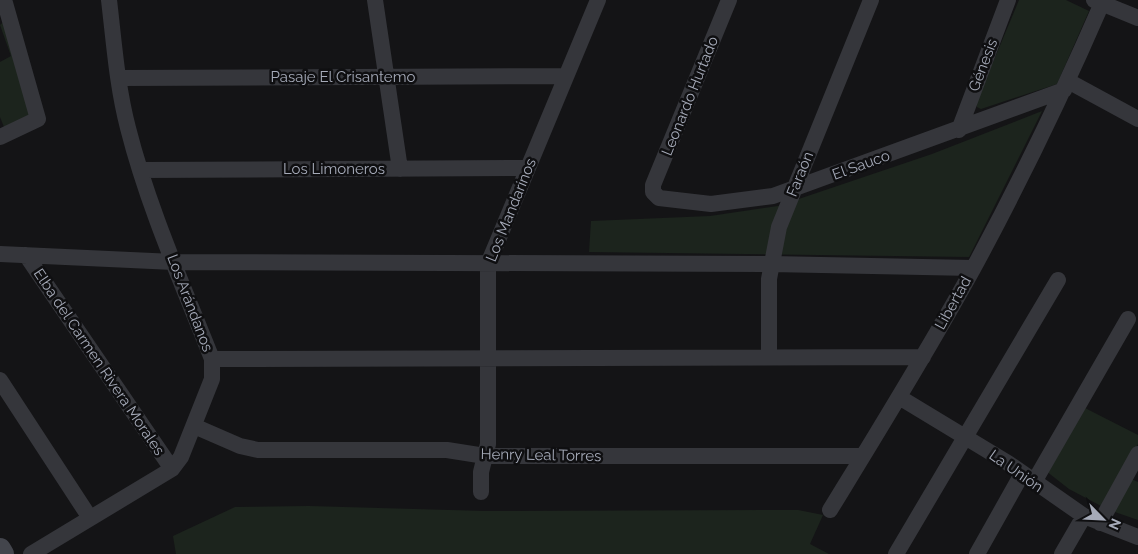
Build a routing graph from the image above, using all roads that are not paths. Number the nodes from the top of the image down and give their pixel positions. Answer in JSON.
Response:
{"nodes":[{"id":1,"x":109,"y":0,"type":"edge"},
{"id":2,"x":375,"y":0,"type":"edge"},
{"id":3,"x":598,"y":0,"type":"edge"},
{"id":4,"x":729,"y":0,"type":"edge"},
{"id":5,"x":871,"y":0,"type":"edge"},
{"id":6,"x":1008,"y":0,"type":"edge"},
{"id":7,"x":1098,"y":2,"type":"edge"},
{"id":8,"x":3,"y":3,"type":"edge"},
{"id":9,"x":1138,"y":18,"type":"edge"},
{"id":10,"x":566,"y":76,"type":"junction"},
{"id":11,"x":386,"y":77,"type":"junction"},
{"id":12,"x":119,"y":78,"type":"junction"},
{"id":13,"x":1066,"y":86,"type":"junction"},
{"id":14,"x":1138,"y":119,"type":"edge"},
{"id":15,"x":959,"y":130,"type":"junction"},
{"id":16,"x":0,"y":137,"type":"edge"},
{"id":17,"x":528,"y":168,"type":"junction"},
{"id":18,"x":400,"y":169,"type":"junction"},
{"id":19,"x":141,"y":170,"type":"junction"},
{"id":20,"x":794,"y":189,"type":"junction"},
{"id":21,"x":653,"y":192,"type":"joint"},
{"id":22,"x":0,"y":254,"type":"edge"},
{"id":23,"x":26,"y":255,"type":"junction"},
{"id":24,"x":174,"y":262,"type":"junction"},
{"id":25,"x":488,"y":264,"type":"junction"},
{"id":26,"x":771,"y":264,"type":"junction"},
{"id":27,"x":974,"y":268,"type":"junction"},
{"id":28,"x":1058,"y":280,"type":"dead end"},
{"id":29,"x":1128,"y":318,"type":"dead end"},
{"id":30,"x":769,"y":357,"type":"junction"},
{"id":31,"x":923,"y":357,"type":"junction"},
{"id":32,"x":488,"y":358,"type":"junction"},
{"id":33,"x":212,"y":359,"type":"junction"},
{"id":34,"x":0,"y":380,"type":"edge"},
{"id":35,"x":899,"y":397,"type":"junction"},
{"id":36,"x":194,"y":426,"type":"junction"},
{"id":37,"x":965,"y":437,"type":"junction"},
{"id":38,"x":1138,"y":454,"type":"edge"},
{"id":39,"x":485,"y":456,"type":"junction"},
{"id":40,"x":863,"y":456,"type":"junction"},
{"id":41,"x":172,"y":469,"type":"junction"},
{"id":42,"x":1028,"y":478,"type":"junction"},
{"id":43,"x":481,"y":492,"type":"dead end"},
{"id":44,"x":830,"y":510,"type":"dead end"},
{"id":45,"x":1084,"y":516,"type":"junction"},
{"id":46,"x":90,"y":518,"type":"junction"},
{"id":47,"x":1100,"y":523,"type":"junction"},
{"id":48,"x":1138,"y":537,"type":"edge"},
{"id":49,"x":0,"y":549,"type":"edge"},
{"id":50,"x":3,"y":554,"type":"edge"},
{"id":51,"x":31,"y":554,"type":"edge"},
{"id":52,"x":896,"y":554,"type":"edge"},
{"id":53,"x":977,"y":554,"type":"edge"},
{"id":54,"x":1062,"y":554,"type":"edge"}],
"edges":[{"from":1,"to":12,"type":"street","name":"Los Arándanos"},
{"from":2,"to":11,"type":"street"},
{"from":3,"to":10,"type":"street","name":"Los Mandarinos"},
{"from":4,"to":21,"type":"street","name":"Leonardo Hurtado"},
{"from":5,"to":20,"type":"street","name":"Faraón"},
{"from":6,"to":15,"type":"street","name":"Génesis"},
{"from":7,"to":9,"type":"street"},
{"from":7,"to":13,"type":"street","name":"Libertad"},
{"from":8,"to":16,"type":"street"},
{"from":10,"to":11,"type":"street","name":"Pasaje El Crisantemo"},
{"from":10,"to":17,"type":"street","name":"Los Mandarinos"},
{"from":11,"to":12,"type":"street","name":"Pasaje El Crisantemo"},
{"from":11,"to":18,"type":"street"},
{"from":12,"to":19,"type":"street","name":"Los Arándanos"},
{"from":13,"to":14,"type":"street"},
{"from":13,"to":15,"type":"street","name":"El Sauco"},
{"from":13,"to":27,"type":"street","name":"Libertad"},
{"from":15,"to":20,"type":"street","name":"El Sauco"},
{"from":17,"to":18,"type":"street","name":"Los Limoneros"},
{"from":17,"to":25,"type":"street","name":"Los Mandarinos"},
{"from":18,"to":19,"type":"street","name":"Los Limoneros"},
{"from":19,"to":24,"type":"street","name":"Los Arándanos"},
{"from":20,"to":21,"type":"street","name":"El Sauco"},
{"from":20,"to":26,"type":"street","name":"Faraón"},
{"from":22,"to":23,"type":"street"},
{"from":23,"to":24,"type":"street"},
{"from":23,"to":41,"type":"street","name":"Elba del Carmen Rivera Morales"},
{"from":24,"to":25,"type":"street"},
{"from":24,"to":33,"type":"street","name":"Los Arándanos"},
{"from":25,"to":26,"type":"street"},
{"from":25,"to":32,"type":"street","name":"Los Mandarinos"},
{"from":26,"to":27,"type":"street"},
{"from":26,"to":30,"type":"street","name":"Faraón"},
{"from":27,"to":31,"type":"street","name":"Libertad"},
{"from":28,"to":37,"type":"street"},
{"from":29,"to":42,"type":"street"},
{"from":30,"to":31,"type":"street"},
{"from":30,"to":32,"type":"street"},
{"from":31,"to":35,"type":"street","name":"Libertad"},
{"from":32,"to":33,"type":"street"},
{"from":32,"to":39,"type":"street","name":"Los Mandarinos"},
{"from":33,"to":36,"type":"street","name":"Los Arándanos"},
{"from":34,"to":46,"type":"street"},
{"from":35,"to":37,"type":"street","name":"La Unión"},
{"from":35,"to":40,"type":"street","name":"Libertad"},
{"from":36,"to":39,"type":"street","name":"Henry Leal Torres"},
{"from":36,"to":41,"type":"street","name":"Los Arándanos"},
{"from":37,"to":42,"type":"street","name":"La Unión"},
{"from":37,"to":52,"type":"street"},
{"from":38,"to":47,"type":"street"},
{"from":39,"to":40,"type":"street","name":"Henry Leal Torres"},
{"from":39,"to":43,"type":"street","name":"Los Mandarinos"},
{"from":40,"to":44,"type":"street","name":"Libertad"},
{"from":41,"to":46,"type":"street","name":"Los Arándanos"},
{"from":42,"to":45,"type":"street","name":"La Unión"},
{"from":42,"to":53,"type":"street"},
{"from":45,"to":47,"type":"street","name":"La Unión"},
{"from":45,"to":54,"type":"street"},
{"from":46,"to":51,"type":"street","name":"Los Arándanos"},
{"from":47,"to":48,"type":"street","name":"La Unión"},
{"from":49,"to":50,"type":"street"}]}
